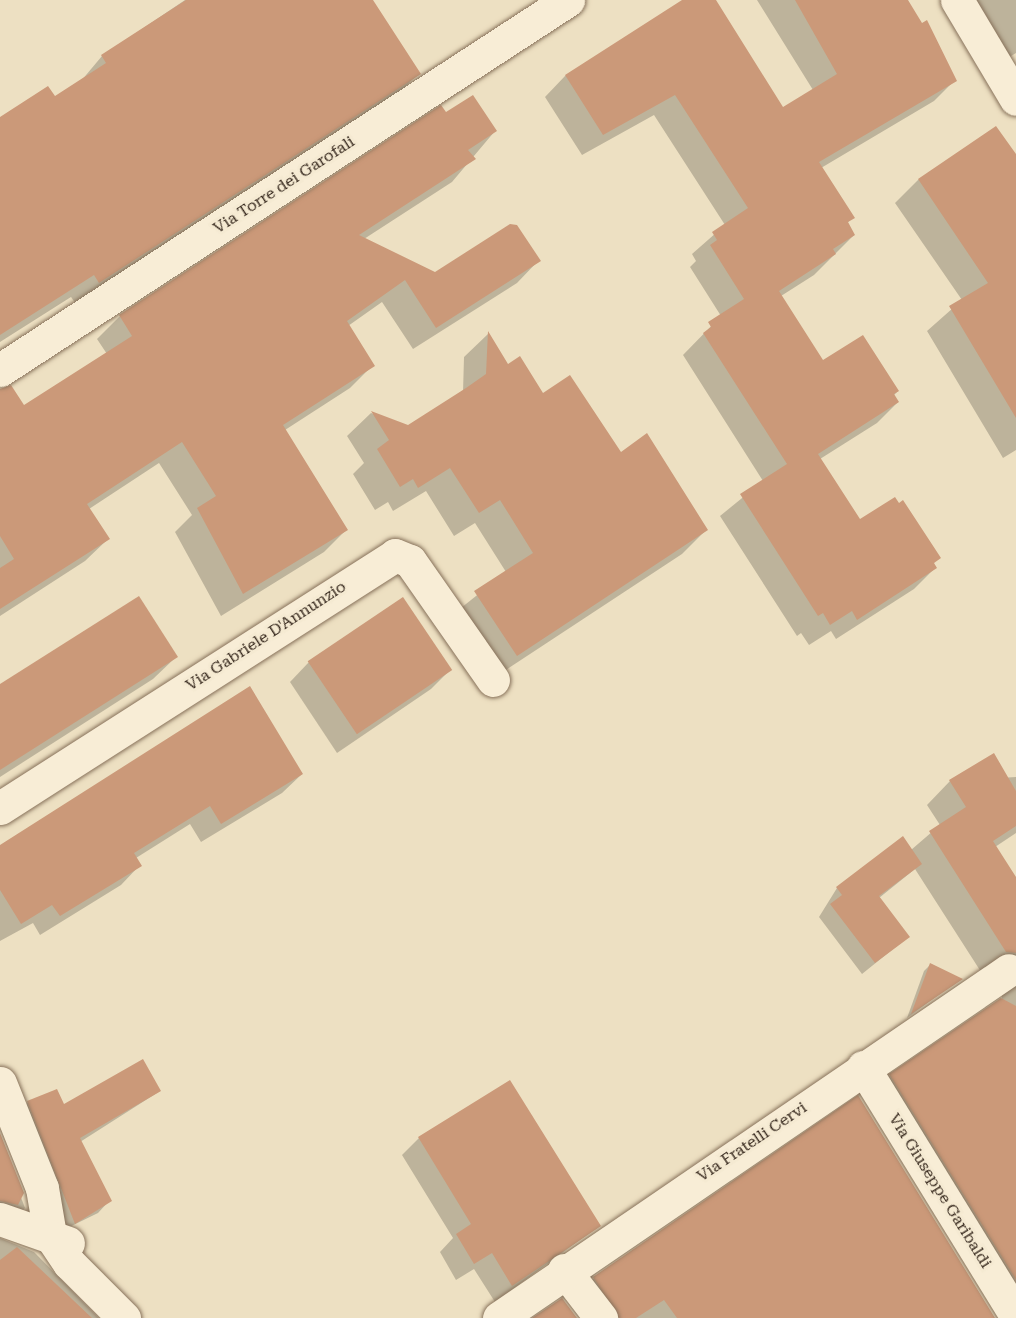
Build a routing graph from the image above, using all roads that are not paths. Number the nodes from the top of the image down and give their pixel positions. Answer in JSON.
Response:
{"nodes":[{"id":1,"x":568,"y":0,"type":"edge"},
{"id":2,"x":957,"y":0,"type":"edge"},
{"id":3,"x":1016,"y":99,"type":"edge"},
{"id":4,"x":0,"y":370,"type":"edge"},
{"id":5,"x":493,"y":680,"type":"dead end"},
{"id":6,"x":0,"y":808,"type":"edge"},
{"id":7,"x":1009,"y":970,"type":"dead end"},
{"id":8,"x":863,"y":1067,"type":"junction"},
{"id":9,"x":0,"y":1083,"type":"edge"},
{"id":10,"x":0,"y":1219,"type":"edge"},
{"id":11,"x":51,"y":1235,"type":"junction"},
{"id":12,"x":564,"y":1270,"type":"junction"},
{"id":13,"x":1016,"y":1316,"type":"edge"},
{"id":14,"x":124,"y":1318,"type":"edge"},
{"id":15,"x":148,"y":1318,"type":"edge"},
{"id":16,"x":499,"y":1318,"type":"edge"},
{"id":17,"x":601,"y":1318,"type":"edge"}],
"edges":[{"from":1,"to":4,"type":"street","name":"Via Torre dei Garofali"},
{"from":2,"to":3,"type":"street"},
{"from":5,"to":6,"type":"street","name":"Via Gabriele D'Annunzio"},
{"from":7,"to":8,"type":"street","name":"Via Fratelli Cervi"},
{"from":8,"to":12,"type":"street","name":"Via Fratelli Cervi"},
{"from":8,"to":13,"type":"street","name":"Via Giuseppe Garibaldi"},
{"from":9,"to":11,"type":"street"},
{"from":10,"to":11,"type":"street"},
{"from":11,"to":14,"type":"street"},
{"from":11,"to":15,"type":"street"},
{"from":12,"to":16,"type":"street","name":"Via Fratelli Cervi"},
{"from":12,"to":17,"type":"street"}]}
